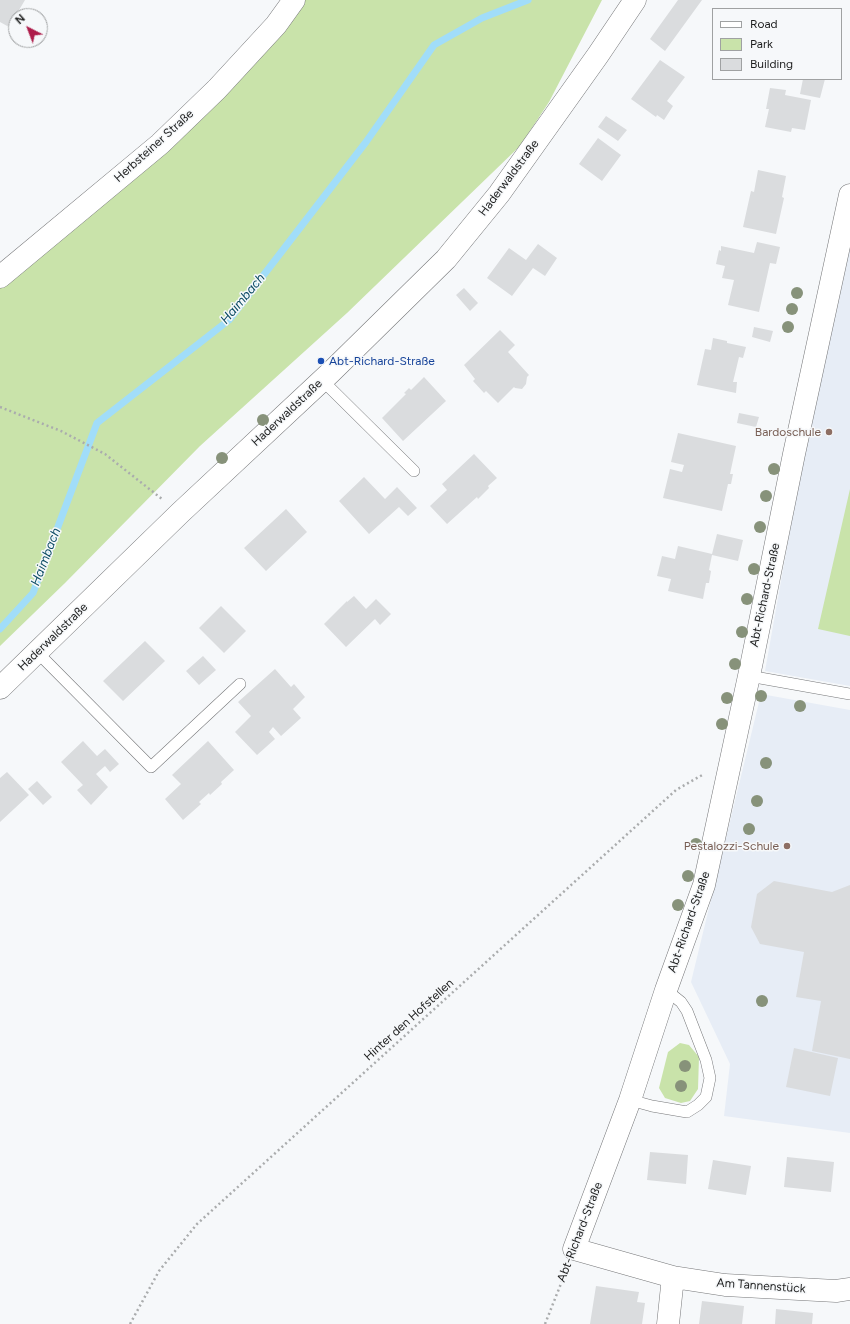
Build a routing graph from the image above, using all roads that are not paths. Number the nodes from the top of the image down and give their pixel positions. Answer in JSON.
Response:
{"nodes":[{"id":1,"x":294,"y":0,"type":"edge"},
{"id":2,"x":635,"y":0,"type":"edge"},
{"id":3,"x":850,"y":195,"type":"edge"},
{"id":4,"x":0,"y":277,"type":"edge"},
{"id":5,"x":322,"y":380,"type":"junction"},
{"id":6,"x":414,"y":472,"type":"dead end"},
{"id":7,"x":37,"y":652,"type":"junction"},
{"id":8,"x":749,"y":676,"type":"junction"},
{"id":9,"x":240,"y":684,"type":"dead end"},
{"id":10,"x":0,"y":688,"type":"edge"},
{"id":11,"x":850,"y":694,"type":"edge"},
{"id":12,"x":666,"y":990,"type":"junction"},
{"id":13,"x":630,"y":1100,"type":"junction"},
{"id":14,"x":574,"y":1249,"type":"joint"},
{"id":15,"x":673,"y":1277,"type":"junction"},
{"id":16,"x":850,"y":1290,"type":"edge"},
{"id":17,"x":668,"y":1324,"type":"edge"}],
"edges":[{"from":1,"to":4,"type":"street","name":"Herbsteiner Straße"},
{"from":2,"to":5,"type":"street","name":"Haderwaldstraße"},
{"from":3,"to":8,"type":"street","name":"Abt-Richard-Straße"},
{"from":5,"to":6,"type":"lane"},
{"from":5,"to":7,"type":"street","name":"Haderwaldstraße"},
{"from":7,"to":9,"type":"lane"},
{"from":7,"to":10,"type":"street","name":"Haderwaldstraße"},
{"from":8,"to":11,"type":"lane"},
{"from":8,"to":12,"type":"street","name":"Abt-Richard-Straße"},
{"from":12,"to":13,"type":"street","name":"Abt-Richard-Straße"},
{"from":12,"to":13,"type":"lane"},
{"from":13,"to":14,"type":"street","name":"Abt-Richard-Straße"},
{"from":14,"to":15,"type":"street","name":"Am Tannenstück"},
{"from":15,"to":16,"type":"street","name":"Am Tannenstück"},
{"from":15,"to":17,"type":"street"}]}
